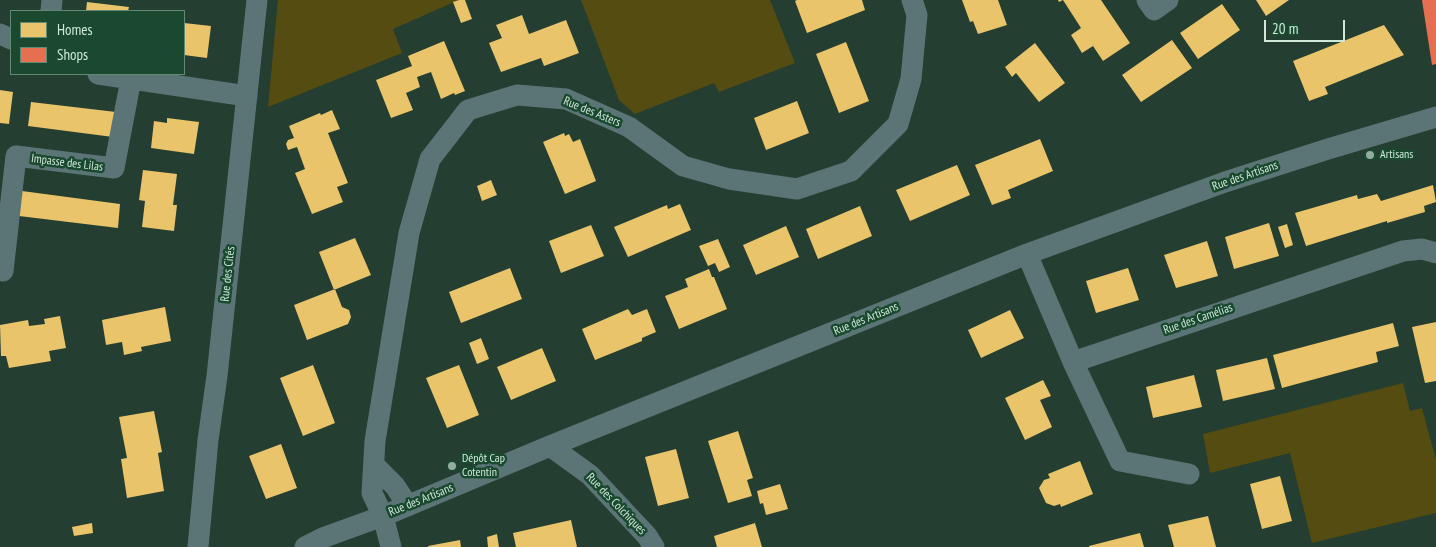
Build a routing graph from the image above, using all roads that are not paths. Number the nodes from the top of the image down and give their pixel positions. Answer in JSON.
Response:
{"nodes":[{"id":1,"x":257,"y":0,"type":"edge"},
{"id":2,"x":912,"y":0,"type":"edge"},
{"id":3,"x":1147,"y":0,"type":"edge"},
{"id":4,"x":1168,"y":0,"type":"edge"},
{"id":5,"x":105,"y":75,"type":"edge"},
{"id":6,"x":131,"y":79,"type":"junction"},
{"id":7,"x":247,"y":96,"type":"junction"},
{"id":8,"x":1436,"y":117,"type":"edge"},
{"id":9,"x":1436,"y":253,"type":"edge"},
{"id":10,"x":1027,"y":254,"type":"junction"},
{"id":11,"x":3,"y":271,"type":"dead end"},
{"id":12,"x":1073,"y":362,"type":"junction"},
{"id":13,"x":550,"y":446,"type":"junction"},
{"id":14,"x":374,"y":465,"type":"junction"},
{"id":15,"x":1189,"y":474,"type":"dead end"},
{"id":16,"x":408,"y":506,"type":"junction"},
{"id":17,"x":383,"y":516,"type":"junction"},
{"id":18,"x":198,"y":547,"type":"edge"},
{"id":19,"x":305,"y":547,"type":"edge"},
{"id":20,"x":391,"y":547,"type":"edge"},
{"id":21,"x":654,"y":547,"type":"edge"}],
"edges":[{"from":1,"to":7,"type":"street","name":"Rue des Cités"},
{"from":2,"to":14,"type":"street","name":"Rue des Asters"},
{"from":3,"to":4,"type":"street"},
{"from":5,"to":6,"type":"street"},
{"from":6,"to":7,"type":"street"},
{"from":6,"to":11,"type":"street","name":"Impasse des Lilas"},
{"from":7,"to":18,"type":"street","name":"Rue des Cités"},
{"from":8,"to":10,"type":"street","name":"Rue des Artisans"},
{"from":9,"to":12,"type":"street","name":"Rue des Camélias"},
{"from":10,"to":12,"type":"street"},
{"from":10,"to":13,"type":"street","name":"Rue des Artisans"},
{"from":12,"to":15,"type":"street"},
{"from":13,"to":16,"type":"street","name":"Rue des Artisans"},
{"from":13,"to":21,"type":"street","name":"Rue des Colchiques"},
{"from":14,"to":16,"type":"street"},
{"from":14,"to":17,"type":"street","name":"Rue des Asters"},
{"from":16,"to":17,"type":"street","name":"Rue des Artisans"},
{"from":17,"to":19,"type":"street","name":"Rue des Artisans"},
{"from":17,"to":20,"type":"street","name":"Rue des Asters"}]}
